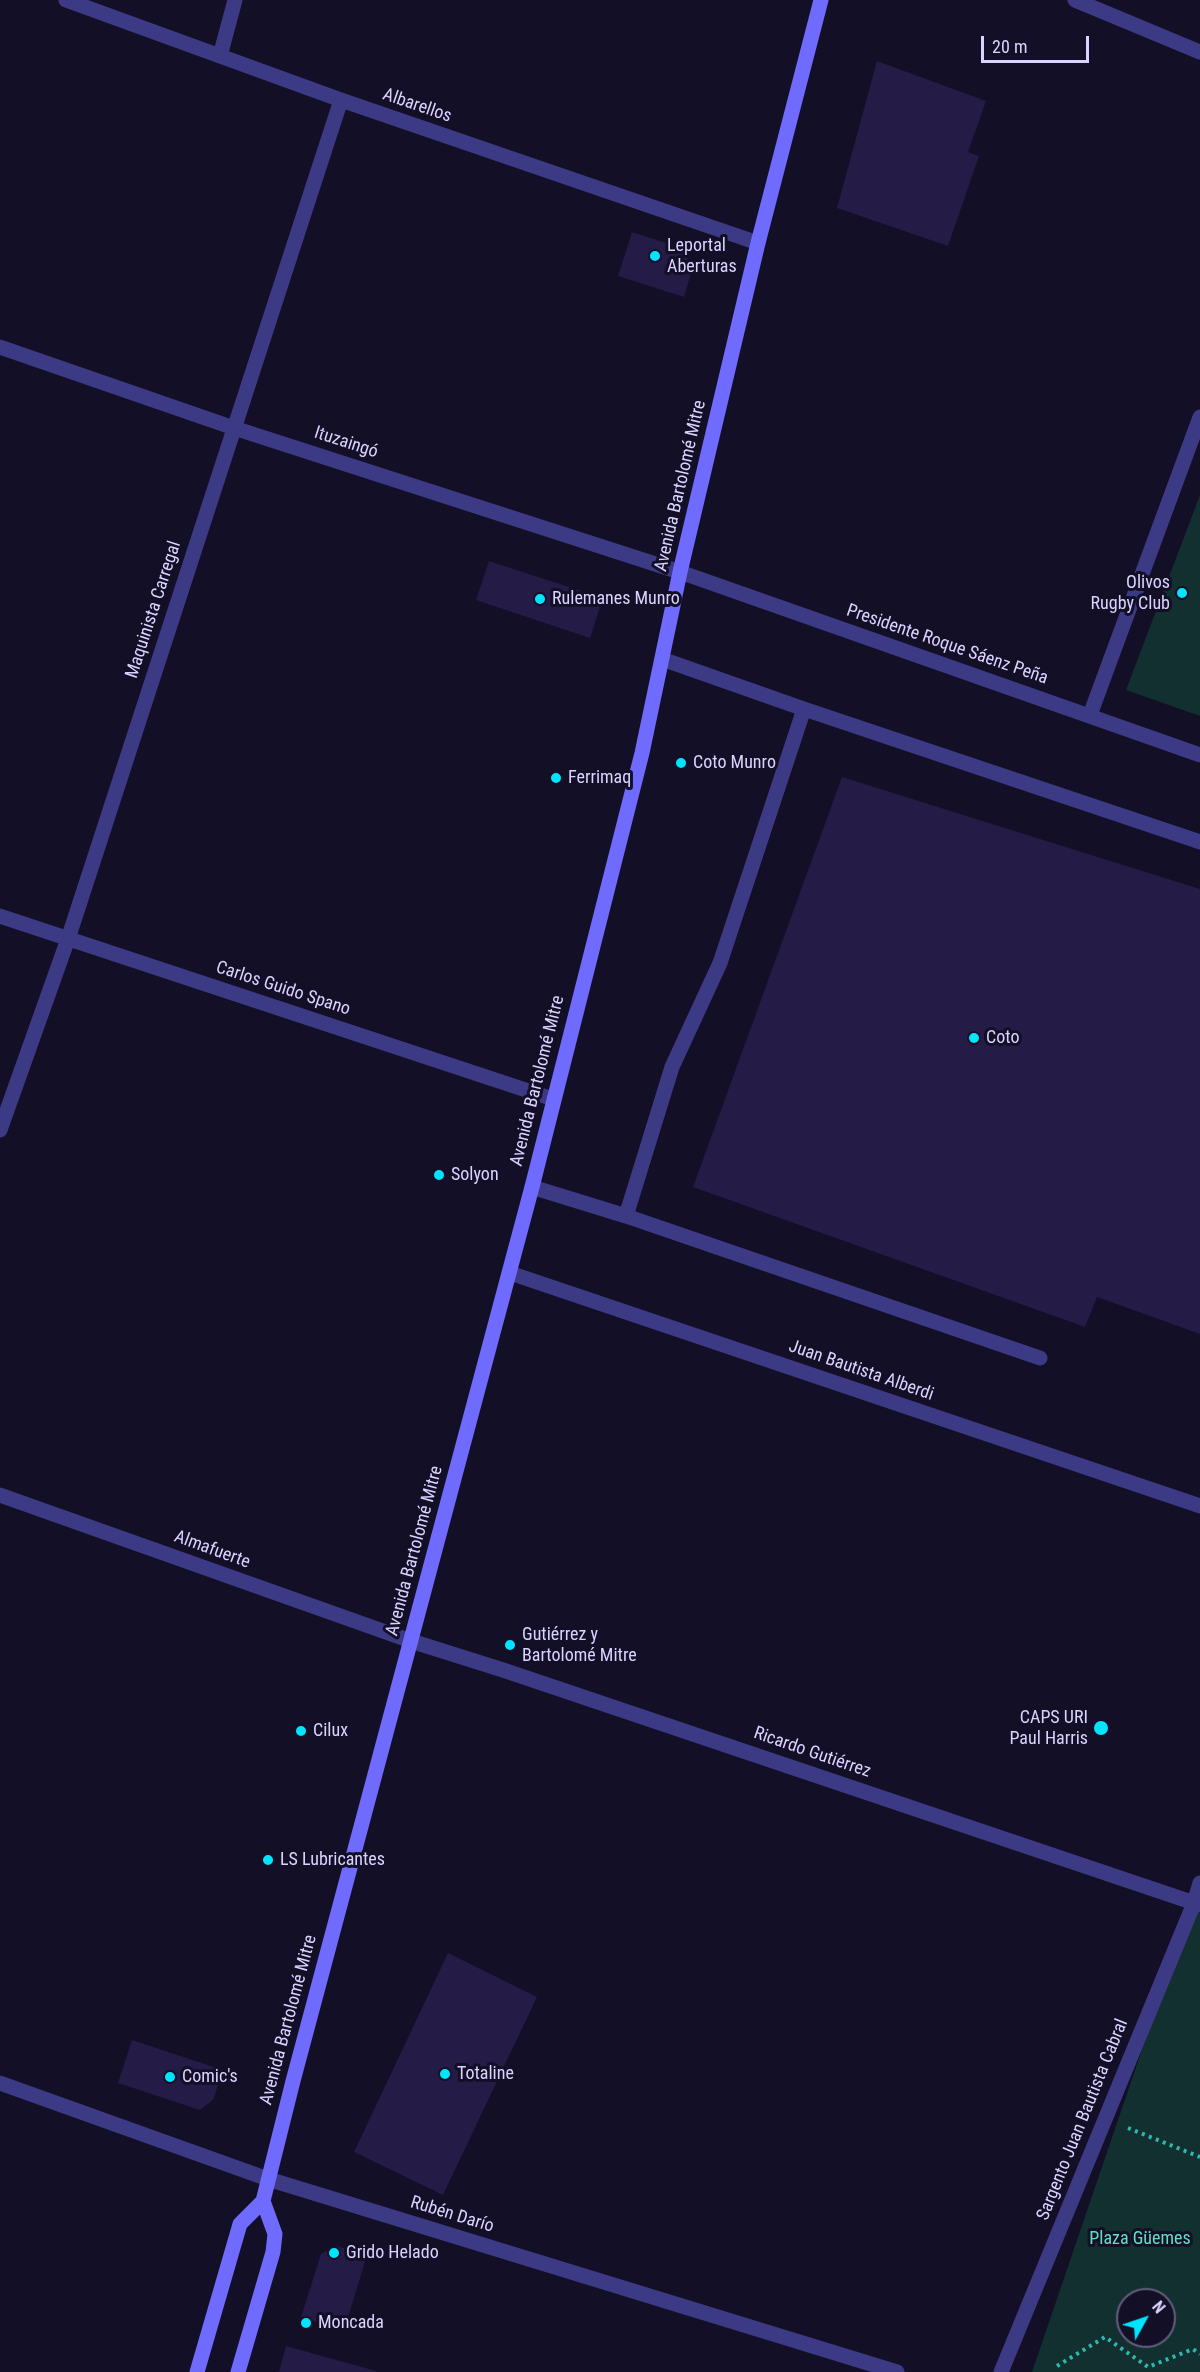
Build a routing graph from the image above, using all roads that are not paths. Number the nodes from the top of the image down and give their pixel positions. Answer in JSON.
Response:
{"nodes":[{"id":1,"x":66,"y":0,"type":"edge"},
{"id":2,"x":235,"y":0,"type":"edge"},
{"id":3,"x":821,"y":0,"type":"edge"},
{"id":4,"x":1075,"y":0,"type":"edge"},
{"id":5,"x":1200,"y":52,"type":"edge"},
{"id":6,"x":220,"y":56,"type":"junction"},
{"id":7,"x":340,"y":100,"type":"junction"},
{"id":8,"x":758,"y":243,"type":"junction"},
{"id":9,"x":0,"y":347,"type":"edge"},
{"id":10,"x":1200,"y":417,"type":"edge"},
{"id":11,"x":234,"y":428,"type":"junction"},
{"id":12,"x":680,"y":572,"type":"junction"},
{"id":13,"x":662,"y":659,"type":"junction"},
{"id":14,"x":804,"y":708,"type":"junction"},
{"id":15,"x":1090,"y":715,"type":"junction"},
{"id":16,"x":1200,"y":755,"type":"edge"},
{"id":17,"x":1200,"y":842,"type":"edge"},
{"id":18,"x":0,"y":916,"type":"edge"},
{"id":19,"x":68,"y":939,"type":"junction"},
{"id":20,"x":554,"y":1099,"type":"junction"},
{"id":21,"x":0,"y":1130,"type":"edge"},
{"id":22,"x":532,"y":1187,"type":"junction"},
{"id":23,"x":626,"y":1216,"type":"junction"},
{"id":24,"x":510,"y":1273,"type":"junction"},
{"id":25,"x":1040,"y":1359,"type":"dead end"},
{"id":26,"x":0,"y":1495,"type":"edge"},
{"id":27,"x":1200,"y":1506,"type":"edge"},
{"id":28,"x":411,"y":1641,"type":"junction"},
{"id":29,"x":1200,"y":1883,"type":"edge"},
{"id":30,"x":1197,"y":1904,"type":"edge"},
{"id":31,"x":0,"y":2082,"type":"edge"},
{"id":32,"x":268,"y":2180,"type":"junction"},
{"id":33,"x":263,"y":2201,"type":"junction"},
{"id":34,"x":197,"y":2372,"type":"edge"},
{"id":35,"x":238,"y":2372,"type":"edge"},
{"id":36,"x":897,"y":2372,"type":"edge"},
{"id":37,"x":1001,"y":2372,"type":"edge"}],
"edges":[{"from":1,"to":6,"type":"street","name":"Albarellos"},
{"from":2,"to":6,"type":"street"},
{"from":3,"to":8,"type":"main road","name":"Avenida Bartolomé Mitre"},
{"from":4,"to":5,"type":"street"},
{"from":6,"to":7,"type":"street","name":"Albarellos"},
{"from":7,"to":8,"type":"street","name":"Albarellos"},
{"from":7,"to":11,"type":"street","name":"Maquinista Carregal"},
{"from":8,"to":12,"type":"main road","name":"Avenida Bartolomé Mitre"},
{"from":9,"to":11,"type":"street","name":"Ituzaingó"},
{"from":10,"to":15,"type":"street"},
{"from":11,"to":12,"type":"street","name":"Ituzaingó"},
{"from":11,"to":19,"type":"street","name":"Maquinista Carregal"},
{"from":12,"to":13,"type":"main road","name":"Avenida Bartolomé Mitre"},
{"from":12,"to":15,"type":"street","name":"Presidente Roque Sáenz Peña"},
{"from":13,"to":14,"type":"street"},
{"from":13,"to":20,"type":"main road","name":"Avenida Bartolomé Mitre"},
{"from":14,"to":17,"type":"street"},
{"from":14,"to":23,"type":"street"},
{"from":15,"to":16,"type":"street","name":"Presidente Roque Sáenz Peña"},
{"from":18,"to":19,"type":"street","name":"Carlos Guido Spano"},
{"from":19,"to":20,"type":"street","name":"Carlos Guido Spano"},
{"from":19,"to":21,"type":"street","name":"Maquinista Carregal"},
{"from":20,"to":22,"type":"main road","name":"Avenida Bartolomé Mitre"},
{"from":22,"to":23,"type":"street"},
{"from":22,"to":24,"type":"main road","name":"Avenida Bartolomé Mitre"},
{"from":23,"to":25,"type":"street"},
{"from":24,"to":27,"type":"street","name":"Juan Bautista Alberdi"},
{"from":24,"to":28,"type":"main road","name":"Avenida Bartolomé Mitre"},
{"from":26,"to":28,"type":"street","name":"Almafuerte"},
{"from":28,"to":30,"type":"street","name":"Ricardo Gutiérrez"},
{"from":28,"to":32,"type":"main road","name":"Avenida Bartolomé Mitre"},
{"from":29,"to":30,"type":"street","name":"Sargento Juan Bautista Cabral"},
{"from":30,"to":37,"type":"street","name":"Sargento Juan Bautista Cabral"},
{"from":31,"to":32,"type":"street","name":"Rubén Darío"},
{"from":32,"to":33,"type":"main road","name":"Avenida Bartolomé Mitre"},
{"from":32,"to":36,"type":"street","name":"Rubén Darío"},
{"from":33,"to":34,"type":"main road"},
{"from":33,"to":35,"type":"main road"}]}
